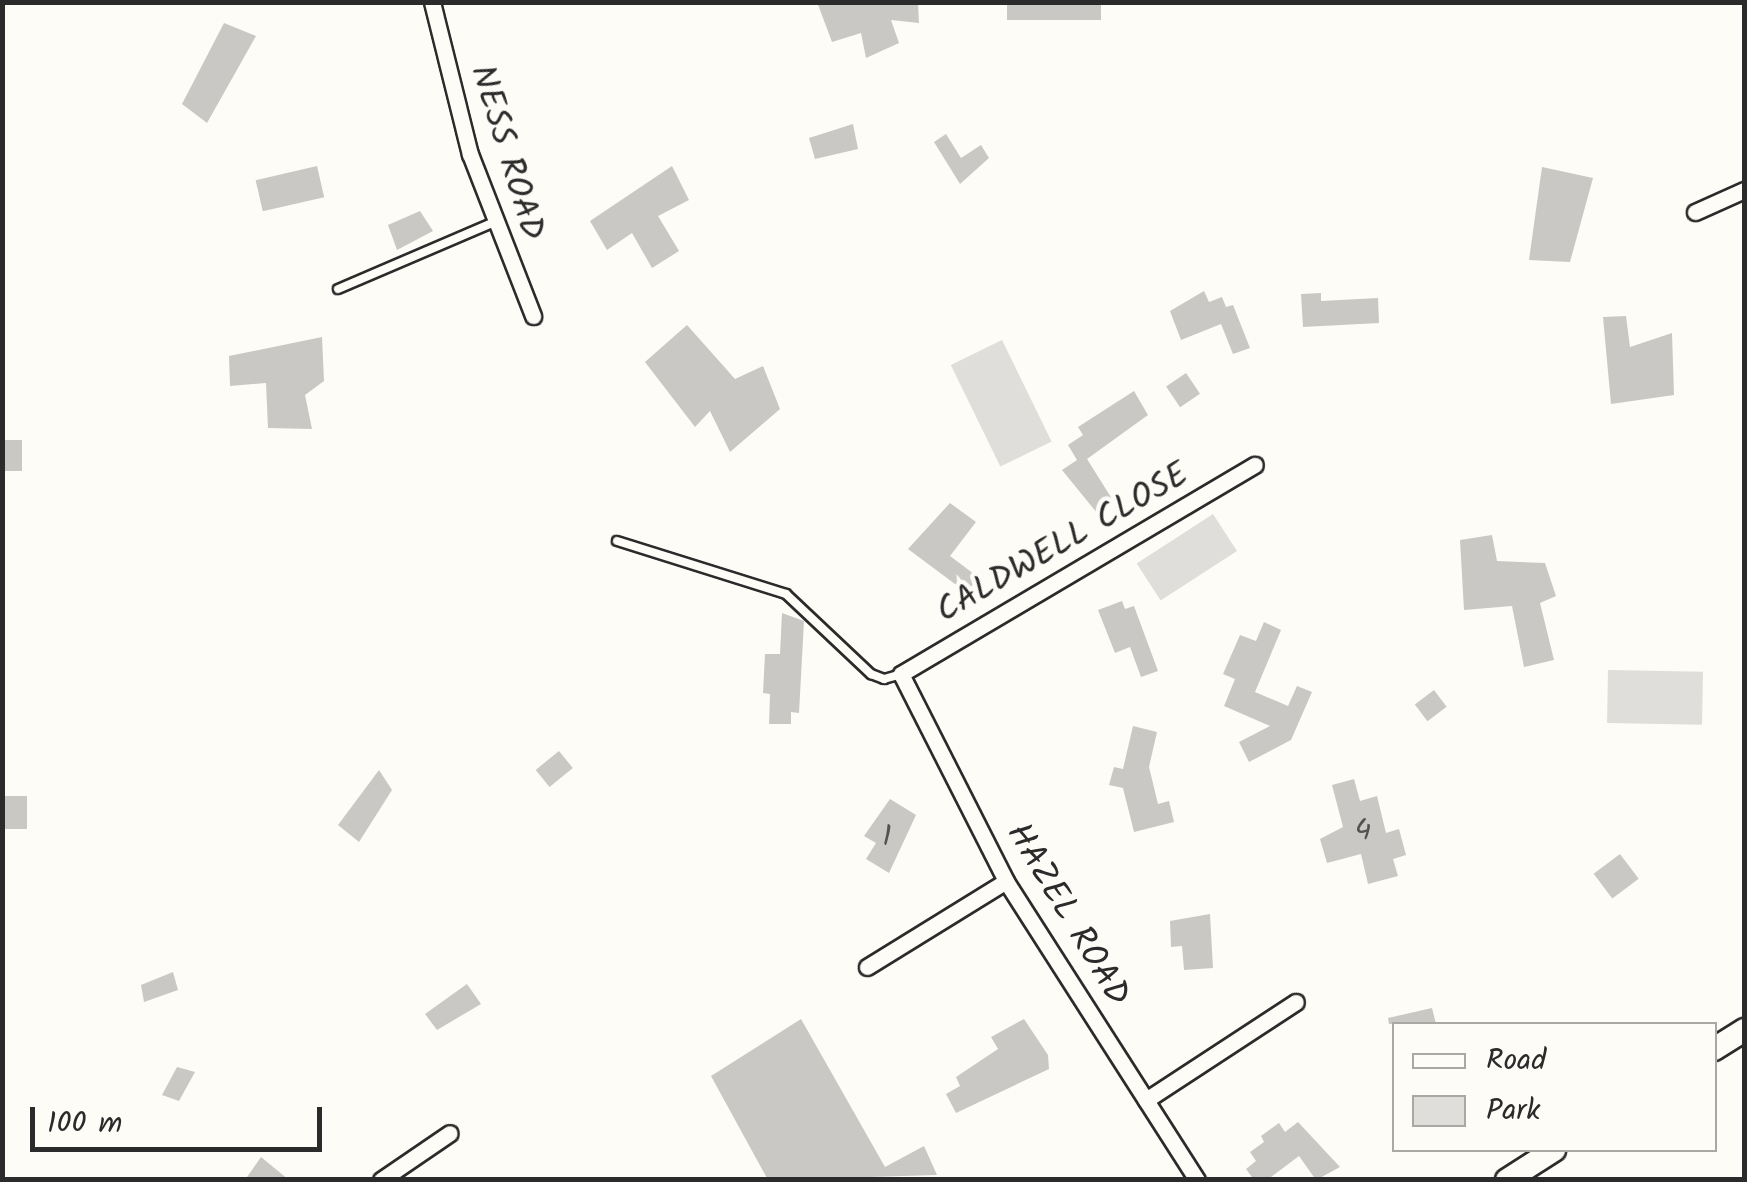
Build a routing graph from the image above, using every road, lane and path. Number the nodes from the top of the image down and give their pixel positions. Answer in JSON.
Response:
{"nodes":[{"id":1,"x":432,"y":2,"type":"edge"},
{"id":2,"x":1744,"y":190,"type":"edge"},
{"id":3,"x":1696,"y":212,"type":"dead end"},
{"id":4,"x":494,"y":222,"type":"junction"},
{"id":5,"x":338,"y":289,"type":"dead end"},
{"id":6,"x":532,"y":316,"type":"dead end"},
{"id":7,"x":1255,"y":465,"type":"dead end"},
{"id":8,"x":617,"y":541,"type":"dead end"},
{"id":9,"x":901,"y":674,"type":"junction"},
{"id":10,"x":1006,"y":881,"type":"junction"},
{"id":11,"x":867,"y":968,"type":"dead end"},
{"id":12,"x":1296,"y":1002,"type":"dead end"},
{"id":13,"x":1744,"y":1030,"type":"edge"},
{"id":14,"x":1717,"y":1047,"type":"edge"},
{"id":15,"x":1146,"y":1100,"type":"junction"},
{"id":16,"x":450,"y":1134,"type":"dead end"},
{"id":17,"x":1551,"y":1152,"type":"edge"},
{"id":18,"x":381,"y":1180,"type":"edge"},
{"id":19,"x":1196,"y":1180,"type":"edge"},
{"id":20,"x":1507,"y":1180,"type":"edge"}],
"edges":[{"from":1,"to":4,"type":"street","name":"NESS ROAD"},
{"from":2,"to":3,"type":"street"},
{"from":4,"to":5,"type":"lane"},
{"from":4,"to":6,"type":"street","name":"NESS ROAD"},
{"from":7,"to":9,"type":"street","name":"CALDWELL CLOSE"},
{"from":8,"to":9,"type":"lane"},
{"from":9,"to":10,"type":"street","name":"HAZEL ROAD"},
{"from":10,"to":11,"type":"street"},
{"from":10,"to":15,"type":"street","name":"HAZEL ROAD"},
{"from":12,"to":15,"type":"street"},
{"from":13,"to":14,"type":"street"},
{"from":15,"to":19,"type":"street","name":"HAZEL ROAD"},
{"from":16,"to":18,"type":"street"},
{"from":17,"to":20,"type":"street"}]}
